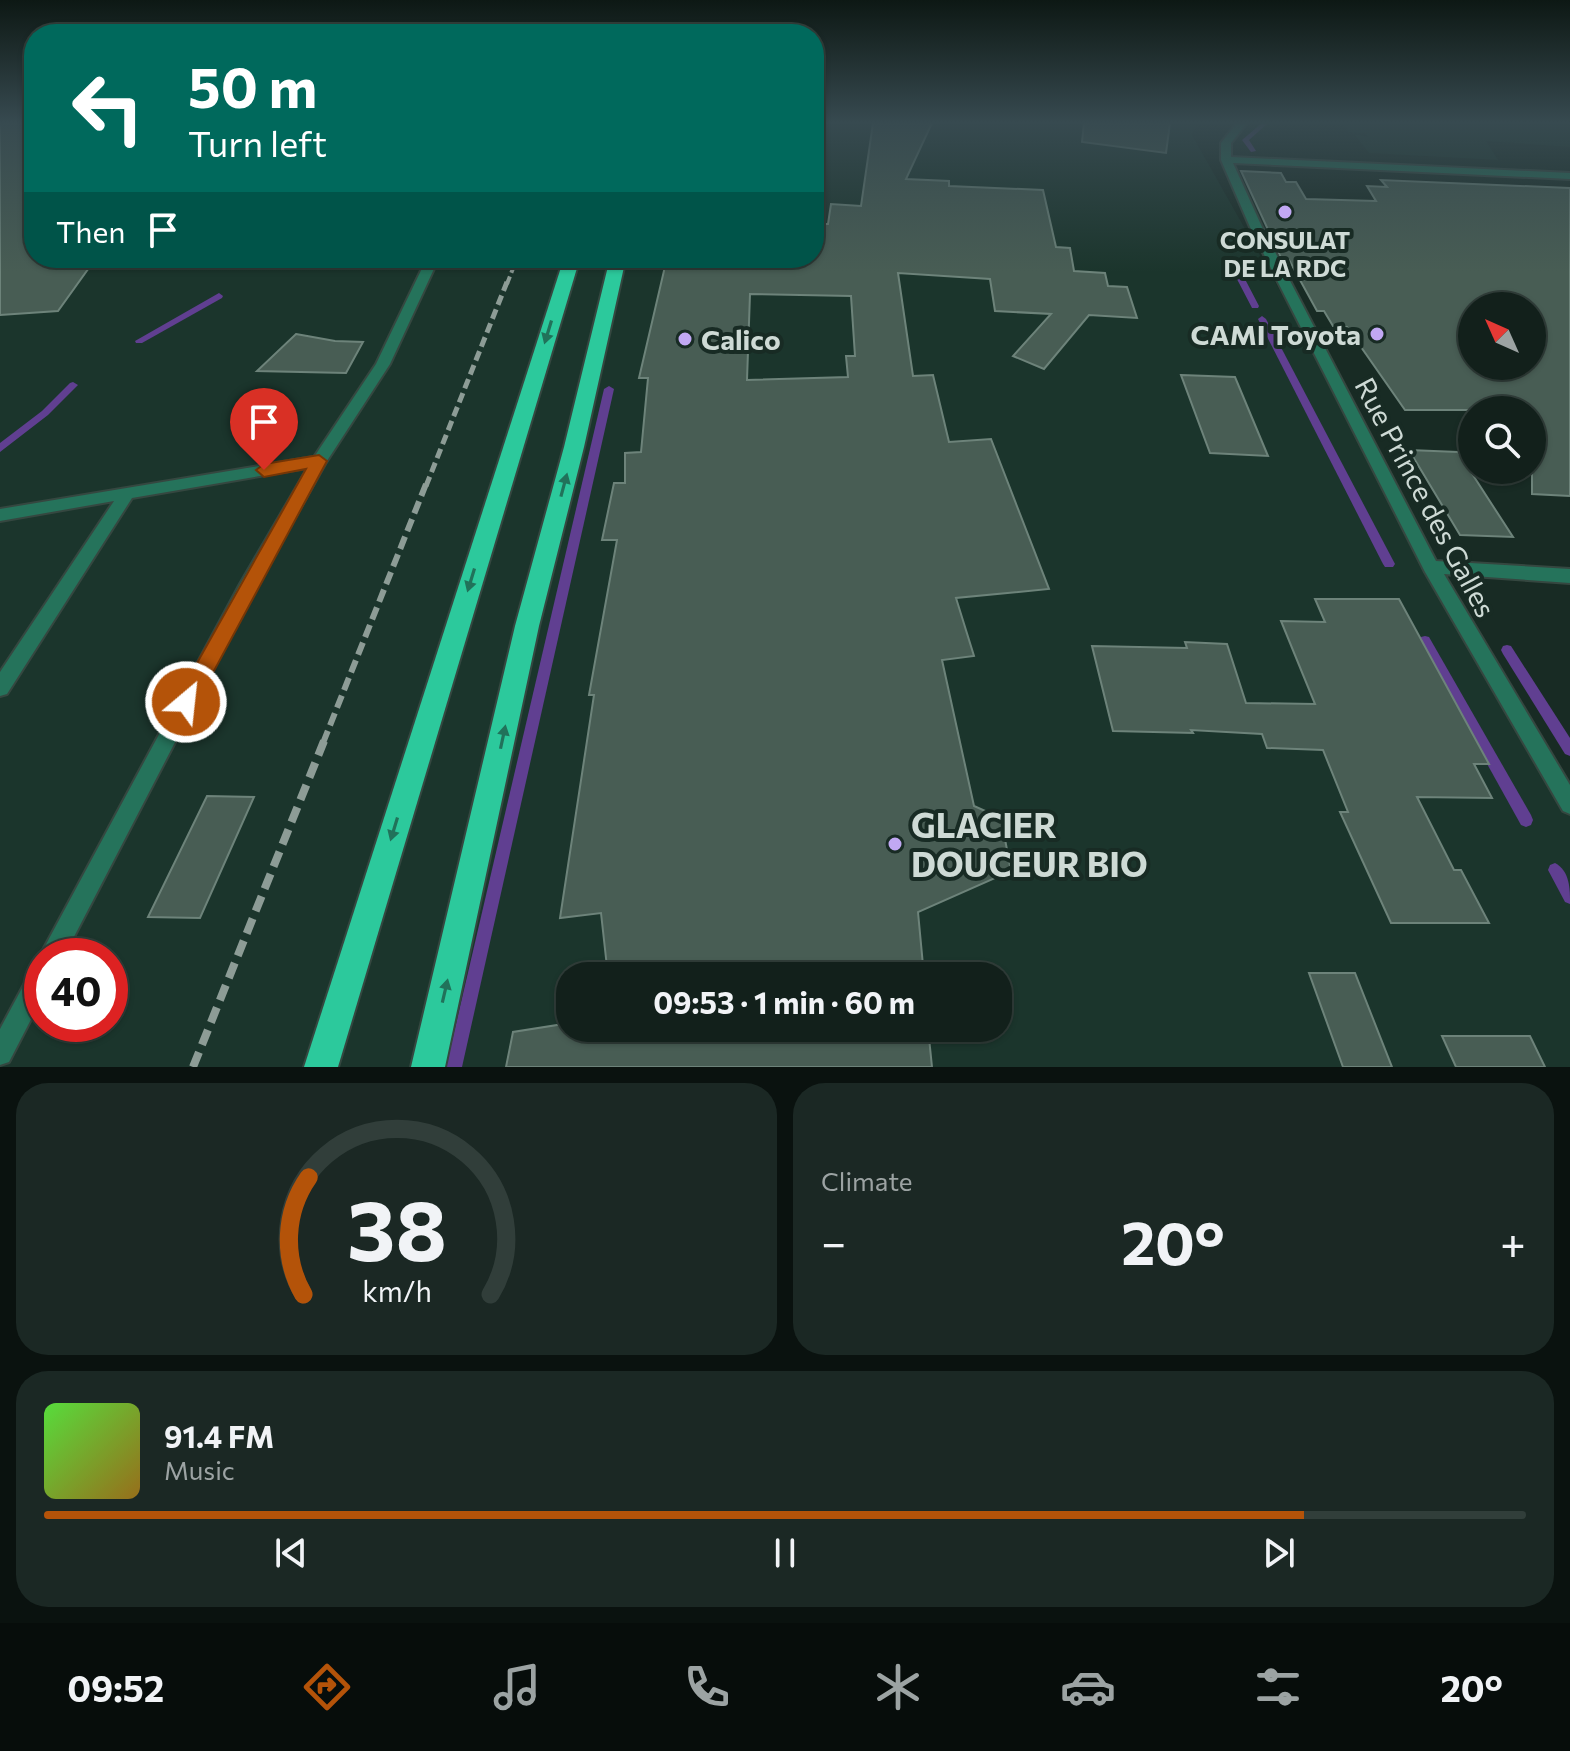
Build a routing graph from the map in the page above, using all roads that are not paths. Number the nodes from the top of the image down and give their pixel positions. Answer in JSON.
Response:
{"nodes":[{"id":1,"x":1232,"y":173,"type":"edge"},
{"id":2,"x":1501,"y":173,"type":"edge"},
{"id":3,"x":1570,"y":176,"type":"edge"},
{"id":4,"x":428,"y":268,"type":"edge"},
{"id":5,"x":569,"y":268,"type":"edge"},
{"id":6,"x":616,"y":268,"type":"edge"},
{"id":7,"x":319,"y":461,"type":"junction"},
{"id":8,"x":127,"y":494,"type":"junction"},
{"id":9,"x":0,"y":515,"type":"edge"},
{"id":10,"x":1431,"y":567,"type":"junction"},
{"id":11,"x":1570,"y":576,"type":"edge"},
{"id":12,"x":0,"y":688,"type":"edge"},
{"id":13,"x":1570,"y":804,"type":"edge"},
{"id":14,"x":62,"y":938,"type":"edge"},
{"id":15,"x":24,"y":1008,"type":"edge"},
{"id":16,"x":0,"y":1053,"type":"edge"},
{"id":17,"x":321,"y":1067,"type":"edge"},
{"id":18,"x":428,"y":1067,"type":"edge"}],
"edges":[{"from":1,"to":10,"type":"street","name":"Rue Prince des Galles"},
{"from":2,"to":3,"type":"street"},
{"from":4,"to":7,"type":"street"},
{"from":5,"to":17,"type":"highway","one_way":true},
{"from":18,"to":6,"type":"highway","one_way":true},
{"from":7,"to":8,"type":"street"},
{"from":7,"to":14,"type":"street"},
{"from":8,"to":9,"type":"street"},
{"from":8,"to":12,"type":"street"},
{"from":10,"to":11,"type":"street"},
{"from":10,"to":13,"type":"street","name":"Rue Prince des Galles"},
{"from":15,"to":16,"type":"street"}]}
